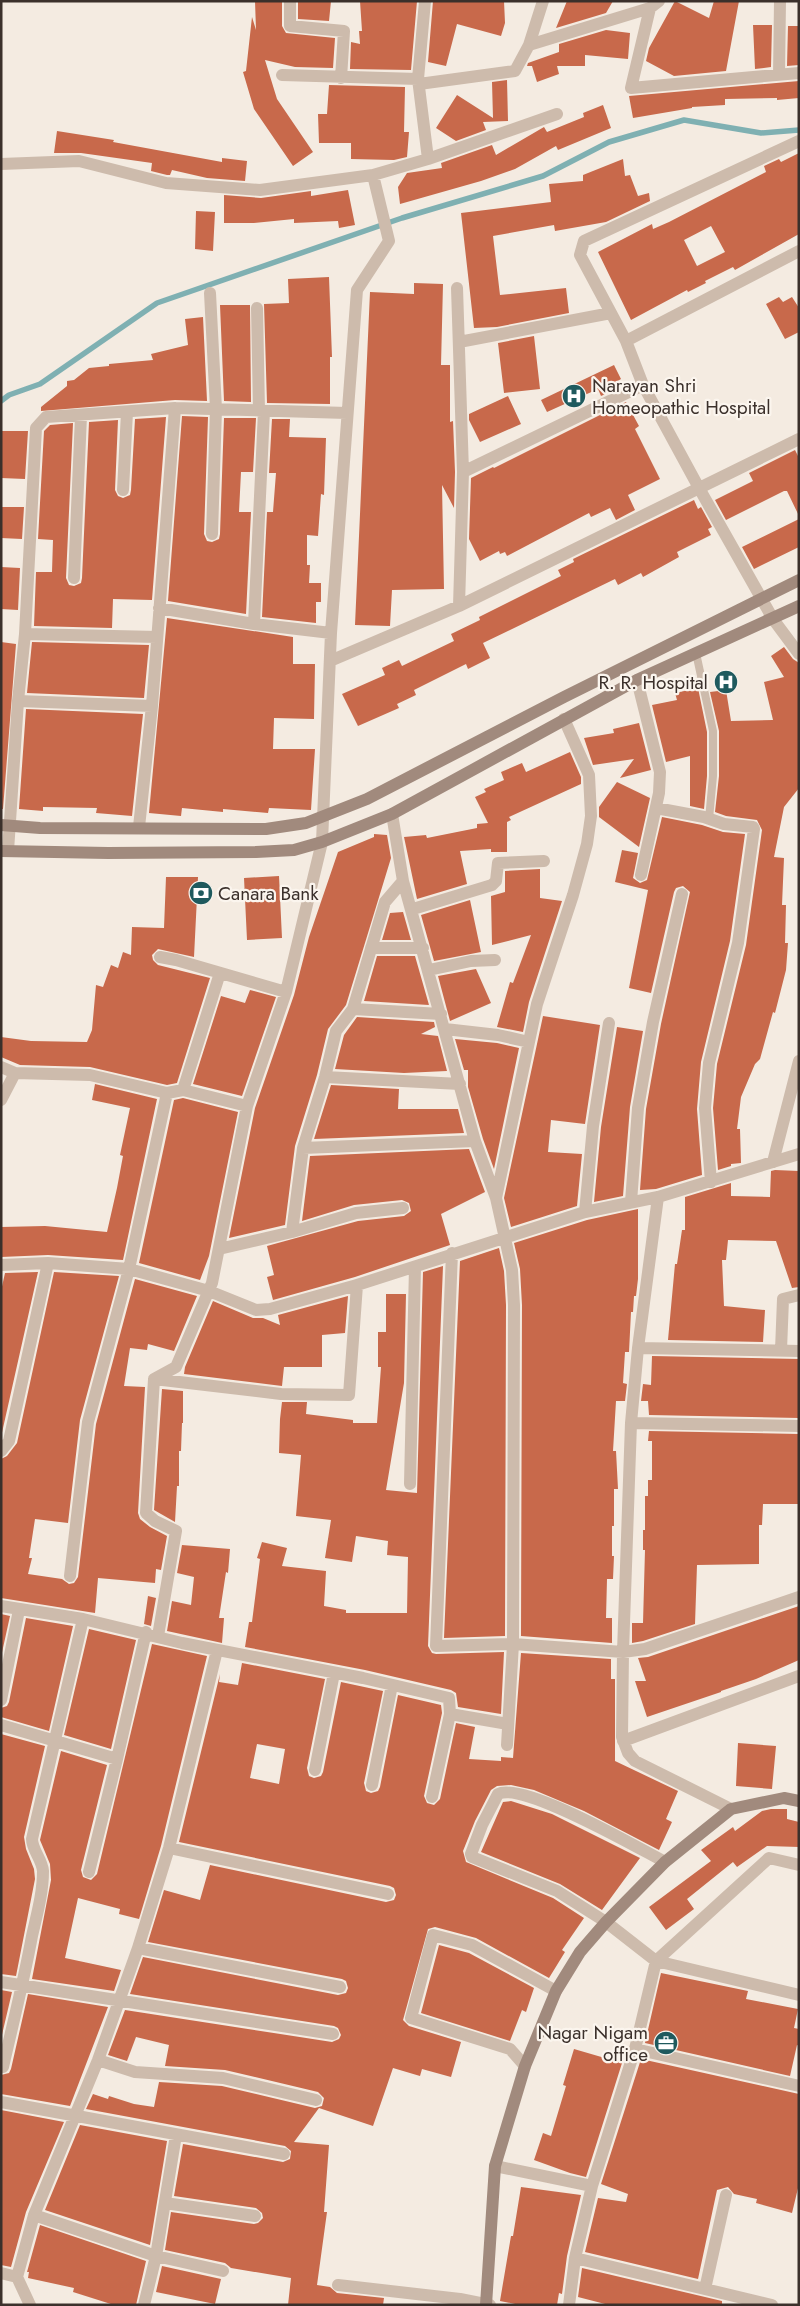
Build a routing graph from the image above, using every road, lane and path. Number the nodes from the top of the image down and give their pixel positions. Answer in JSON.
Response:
{"nodes":[{"id":1,"x":290,"y":1,"type":"edge"},
{"id":2,"x":425,"y":1,"type":"edge"},
{"id":3,"x":543,"y":1,"type":"edge"},
{"id":4,"x":780,"y":1,"type":"edge"},
{"id":5,"x":655,"y":5,"type":"edge"},
{"id":6,"x":529,"y":45,"type":"junction"},
{"id":7,"x":799,"y":73,"type":"edge"},
{"id":8,"x":282,"y":75,"type":"dead end"},
{"id":9,"x":779,"y":75,"type":"junction"},
{"id":10,"x":341,"y":78,"type":"junction"},
{"id":11,"x":418,"y":82,"type":"junction"},
{"id":12,"x":557,"y":114,"type":"dead end"},
{"id":13,"x":799,"y":141,"type":"edge"},
{"id":14,"x":428,"y":159,"type":"junction"},
{"id":15,"x":1,"y":164,"type":"edge"},
{"id":16,"x":373,"y":175,"type":"junction"},
{"id":17,"x":799,"y":252,"type":"edge"},
{"id":18,"x":457,"y":288,"type":"dead end"},
{"id":19,"x":210,"y":293,"type":"dead end"},
{"id":20,"x":257,"y":308,"type":"dead end"},
{"id":21,"x":611,"y":313,"type":"junction"},
{"id":22,"x":626,"y":341,"type":"junction"},
{"id":23,"x":459,"y":342,"type":"junction"},
{"id":24,"x":644,"y":384,"type":"junction"},
{"id":25,"x":175,"y":408,"type":"junction"},
{"id":26,"x":216,"y":409,"type":"junction"},
{"id":27,"x":262,"y":411,"type":"junction"},
{"id":28,"x":127,"y":412,"type":"junction"},
{"id":29,"x":347,"y":413,"type":"junction"},
{"id":30,"x":82,"y":416,"type":"junction"},
{"id":31,"x":799,"y":439,"type":"edge"},
{"id":32,"x":463,"y":472,"type":"junction"},
{"id":33,"x":699,"y":488,"type":"junction"},
{"id":34,"x":123,"y":490,"type":"dead end"},
{"id":35,"x":212,"y":534,"type":"dead end"},
{"id":36,"x":74,"y":578,"type":"dead end"},
{"id":37,"x":799,"y":580,"type":"edge"},
{"id":38,"x":761,"y":599,"type":"junction"},
{"id":39,"x":459,"y":606,"type":"junction"},
{"id":40,"x":799,"y":606,"type":"edge"},
{"id":41,"x":159,"y":608,"type":"junction"},
{"id":42,"x":773,"y":619,"type":"junction"},
{"id":43,"x":254,"y":624,"type":"junction"},
{"id":44,"x":331,"y":632,"type":"junction"},
{"id":45,"x":25,"y":634,"type":"junction"},
{"id":46,"x":156,"y":637,"type":"junction"},
{"id":47,"x":696,"y":653,"type":"junction"},
{"id":48,"x":799,"y":654,"type":"edge"},
{"id":49,"x":330,"y":661,"type":"junction"},
{"id":50,"x":638,"y":680,"type":"junction"},
{"id":51,"x":18,"y":701,"type":"junction"},
{"id":52,"x":152,"y":706,"type":"junction"},
{"id":53,"x":564,"y":719,"type":"junction"},
{"id":54,"x":656,"y":808,"type":"junction"},
{"id":55,"x":392,"y":814,"type":"junction"},
{"id":56,"x":322,"y":817,"type":"junction"},
{"id":57,"x":709,"y":819,"type":"junction"},
{"id":58,"x":5,"y":825,"type":"edge"},
{"id":59,"x":139,"y":828,"type":"junction"},
{"id":60,"x":322,"y":842,"type":"junction"},
{"id":61,"x":5,"y":851,"type":"edge"},
{"id":62,"x":544,"y":861,"type":"dead end"},
{"id":63,"x":642,"y":875,"type":"dead end"},
{"id":64,"x":403,"y":880,"type":"junction"},
{"id":65,"x":682,"y":894,"type":"dead end"},
{"id":66,"x":413,"y":909,"type":"junction"},
{"id":67,"x":371,"y":948,"type":"junction"},
{"id":68,"x":423,"y":948,"type":"junction"},
{"id":69,"x":160,"y":958,"type":"dead end"},
{"id":70,"x":495,"y":960,"type":"dead end"},
{"id":71,"x":429,"y":970,"type":"junction"},
{"id":72,"x":220,"y":973,"type":"junction"},
{"id":73,"x":286,"y":992,"type":"junction"},
{"id":74,"x":353,"y":1009,"type":"junction"},
{"id":75,"x":441,"y":1014,"type":"junction"},
{"id":76,"x":610,"y":1023,"type":"dead end"},
{"id":77,"x":445,"y":1029,"type":"junction"},
{"id":78,"x":529,"y":1042,"type":"junction"},
{"id":79,"x":1,"y":1067,"type":"edge"},
{"id":80,"x":798,"y":1068,"type":"edge"},
{"id":81,"x":15,"y":1073,"type":"junction"},
{"id":82,"x":325,"y":1077,"type":"junction"},
{"id":83,"x":460,"y":1084,"type":"junction"},
{"id":84,"x":183,"y":1090,"type":"junction"},
{"id":85,"x":167,"y":1093,"type":"junction"},
{"id":86,"x":1,"y":1100,"type":"edge"},
{"id":87,"x":248,"y":1106,"type":"junction"},
{"id":88,"x":475,"y":1141,"type":"junction"},
{"id":89,"x":303,"y":1148,"type":"junction"},
{"id":90,"x":799,"y":1154,"type":"edge"},
{"id":91,"x":773,"y":1162,"type":"junction"},
{"id":92,"x":711,"y":1182,"type":"junction"},
{"id":93,"x":658,"y":1197,"type":"junction"},
{"id":94,"x":496,"y":1198,"type":"junction"},
{"id":95,"x":631,"y":1202,"type":"junction"},
{"id":96,"x":403,"y":1208,"type":"dead end"},
{"id":97,"x":585,"y":1212,"type":"junction"},
{"id":98,"x":292,"y":1232,"type":"junction"},
{"id":99,"x":505,"y":1237,"type":"junction"},
{"id":100,"x":219,"y":1249,"type":"junction"},
{"id":101,"x":452,"y":1253,"type":"junction"},
{"id":102,"x":48,"y":1263,"type":"junction"},
{"id":103,"x":1,"y":1265,"type":"edge"},
{"id":104,"x":415,"y":1267,"type":"junction"},
{"id":105,"x":129,"y":1269,"type":"junction"},
{"id":106,"x":357,"y":1285,"type":"junction"},
{"id":107,"x":209,"y":1291,"type":"junction"},
{"id":108,"x":799,"y":1295,"type":"edge"},
{"id":109,"x":638,"y":1348,"type":"junction"},
{"id":110,"x":781,"y":1350,"type":"junction"},
{"id":111,"x":799,"y":1351,"type":"edge"},
{"id":112,"x":154,"y":1379,"type":"junction"},
{"id":113,"x":631,"y":1423,"type":"junction"},
{"id":114,"x":799,"y":1426,"type":"edge"},
{"id":115,"x":1,"y":1451,"type":"edge"},
{"id":116,"x":410,"y":1484,"type":"dead end"},
{"id":117,"x":70,"y":1576,"type":"dead end"},
{"id":118,"x":799,"y":1597,"type":"edge"},
{"id":119,"x":1,"y":1606,"type":"edge"},
{"id":120,"x":19,"y":1610,"type":"junction"},
{"id":121,"x":83,"y":1619,"type":"junction"},
{"id":122,"x":152,"y":1634,"type":"junction"},
{"id":123,"x":513,"y":1644,"type":"junction"},
{"id":124,"x":217,"y":1650,"type":"junction"},
{"id":125,"x":623,"y":1652,"type":"junction"},
{"id":126,"x":334,"y":1673,"type":"junction"},
{"id":127,"x":799,"y":1676,"type":"edge"},
{"id":128,"x":392,"y":1685,"type":"junction"},
{"id":129,"x":1,"y":1700,"type":"edge"},
{"id":130,"x":450,"y":1714,"type":"junction"},
{"id":131,"x":508,"y":1724,"type":"junction"},
{"id":132,"x":1,"y":1726,"type":"edge"},
{"id":133,"x":55,"y":1741,"type":"junction"},
{"id":134,"x":623,"y":1741,"type":"junction"},
{"id":135,"x":507,"y":1745,"type":"dead end"},
{"id":136,"x":117,"y":1759,"type":"junction"},
{"id":137,"x":315,"y":1770,"type":"dead end"},
{"id":138,"x":372,"y":1785,"type":"dead end"},
{"id":139,"x":432,"y":1797,"type":"dead end"},
{"id":140,"x":799,"y":1801,"type":"edge"},
{"id":141,"x":731,"y":1809,"type":"junction"},
{"id":142,"x":169,"y":1848,"type":"junction"},
{"id":143,"x":665,"y":1862,"type":"junction"},
{"id":144,"x":799,"y":1865,"type":"edge"},
{"id":145,"x":89,"y":1872,"type":"dead end"},
{"id":146,"x":388,"y":1894,"type":"dead end"},
{"id":147,"x":606,"y":1922,"type":"junction"},
{"id":148,"x":138,"y":1948,"type":"junction"},
{"id":149,"x":656,"y":1961,"type":"junction"},
{"id":150,"x":1,"y":1982,"type":"edge"},
{"id":151,"x":22,"y":1986,"type":"junction"},
{"id":152,"x":340,"y":1987,"type":"dead end"},
{"id":153,"x":556,"y":1991,"type":"junction"},
{"id":154,"x":799,"y":1995,"type":"edge"},
{"id":155,"x":119,"y":2002,"type":"junction"},
{"id":156,"x":333,"y":2034,"type":"dead end"},
{"id":157,"x":635,"y":2049,"type":"junction"},
{"id":158,"x":98,"y":2060,"type":"junction"},
{"id":159,"x":525,"y":2066,"type":"junction"},
{"id":160,"x":3,"y":2067,"type":"dead end"},
{"id":161,"x":799,"y":2086,"type":"edge"},
{"id":162,"x":316,"y":2100,"type":"dead end"},
{"id":163,"x":2,"y":2104,"type":"edge"},
{"id":164,"x":74,"y":2115,"type":"junction"},
{"id":165,"x":176,"y":2135,"type":"junction"},
{"id":166,"x":284,"y":2154,"type":"dead end"},
{"id":167,"x":495,"y":2166,"type":"junction"},
{"id":168,"x":592,"y":2186,"type":"junction"},
{"id":169,"x":726,"y":2195,"type":"dead end"},
{"id":170,"x":165,"y":2203,"type":"junction"},
{"id":171,"x":34,"y":2215,"type":"junction"},
{"id":172,"x":255,"y":2216,"type":"dead end"},
{"id":173,"x":156,"y":2256,"type":"junction"},
{"id":174,"x":576,"y":2258,"type":"junction"},
{"id":175,"x":222,"y":2271,"type":"dead end"},
{"id":176,"x":1,"y":2272,"type":"edge"},
{"id":177,"x":17,"y":2277,"type":"junction"},
{"id":178,"x":338,"y":2286,"type":"dead end"},
{"id":179,"x":705,"y":2288,"type":"junction"},
{"id":180,"x":30,"y":2305,"type":"edge"},
{"id":181,"x":144,"y":2305,"type":"edge"},
{"id":182,"x":487,"y":2305,"type":"edge"},
{"id":183,"x":568,"y":2305,"type":"edge"},
{"id":184,"x":772,"y":2305,"type":"edge"}],
"edges":[{"from":1,"to":10,"type":"street"},
{"from":2,"to":11,"type":"street"},
{"from":3,"to":6,"type":"street"},
{"from":4,"to":9,"type":"street"},
{"from":5,"to":6,"type":"street"},
{"from":5,"to":9,"type":"street"},
{"from":6,"to":11,"type":"street"},
{"from":7,"to":9,"type":"street"},
{"from":8,"to":10,"type":"street"},
{"from":10,"to":11,"type":"street"},
{"from":11,"to":14,"type":"street"},
{"from":12,"to":14,"type":"street"},
{"from":13,"to":21,"type":"street"},
{"from":14,"to":16,"type":"street"},
{"from":15,"to":16,"type":"street"},
{"from":16,"to":29,"type":"street"},
{"from":17,"to":22,"type":"street"},
{"from":18,"to":23,"type":"street"},
{"from":19,"to":26,"type":"street"},
{"from":20,"to":27,"type":"street"},
{"from":21,"to":22,"type":"street"},
{"from":21,"to":23,"type":"street"},
{"from":22,"to":24,"type":"street"},
{"from":23,"to":32,"type":"street"},
{"from":24,"to":32,"type":"street"},
{"from":24,"to":33,"type":"street"},
{"from":25,"to":26,"type":"street"},
{"from":25,"to":28,"type":"street"},
{"from":25,"to":41,"type":"street"},
{"from":26,"to":27,"type":"street"},
{"from":26,"to":35,"type":"street"},
{"from":27,"to":29,"type":"street"},
{"from":27,"to":43,"type":"street"},
{"from":28,"to":30,"type":"street"},
{"from":28,"to":34,"type":"street"},
{"from":29,"to":44,"type":"street"},
{"from":30,"to":36,"type":"street"},
{"from":30,"to":45,"type":"street"},
{"from":31,"to":33,"type":"street"},
{"from":32,"to":39,"type":"street"},
{"from":33,"to":38,"type":"street"},
{"from":33,"to":39,"type":"street"},
{"from":37,"to":38,"type":"main road"},
{"from":38,"to":42,"type":"street"},
{"from":38,"to":56,"type":"main road"},
{"from":39,"to":49,"type":"street"},
{"from":40,"to":42,"type":"main road"},
{"from":41,"to":43,"type":"street"},
{"from":41,"to":46,"type":"street"},
{"from":42,"to":47,"type":"main road"},
{"from":42,"to":48,"type":"street"},
{"from":43,"to":44,"type":"street"},
{"from":44,"to":49,"type":"street"},
{"from":45,"to":46,"type":"street"},
{"from":45,"to":51,"type":"street"},
{"from":46,"to":52,"type":"street"},
{"from":47,"to":50,"type":"main road"},
{"from":47,"to":57,"type":"lane"},
{"from":49,"to":56,"type":"street"},
{"from":50,"to":53,"type":"main road"},
{"from":50,"to":54,"type":"street"},
{"from":51,"to":52,"type":"street"},
{"from":51,"to":58,"type":"street"},
{"from":52,"to":59,"type":"street"},
{"from":53,"to":55,"type":"main road"},
{"from":53,"to":78,"type":"street"},
{"from":54,"to":57,"type":"street"},
{"from":54,"to":63,"type":"street"},
{"from":55,"to":60,"type":"main road"},
{"from":55,"to":64,"type":"street"},
{"from":56,"to":59,"type":"main road"},
{"from":56,"to":60,"type":"street"},
{"from":57,"to":92,"type":"street"},
{"from":58,"to":59,"type":"main road"},
{"from":58,"to":61,"type":"street"},
{"from":60,"to":61,"type":"main road"},
{"from":60,"to":73,"type":"street"},
{"from":62,"to":66,"type":"street"},
{"from":64,"to":66,"type":"street"},
{"from":64,"to":67,"type":"street"},
{"from":65,"to":95,"type":"street"},
{"from":66,"to":68,"type":"street"},
{"from":67,"to":68,"type":"street"},
{"from":67,"to":74,"type":"street"},
{"from":68,"to":71,"type":"street"},
{"from":69,"to":72,"type":"street"},
{"from":70,"to":71,"type":"street"},
{"from":71,"to":75,"type":"street"},
{"from":72,"to":73,"type":"street"},
{"from":72,"to":84,"type":"street"},
{"from":73,"to":87,"type":"street"},
{"from":74,"to":75,"type":"street"},
{"from":74,"to":82,"type":"street"},
{"from":75,"to":77,"type":"street"},
{"from":76,"to":97,"type":"street"},
{"from":77,"to":78,"type":"street"},
{"from":77,"to":83,"type":"street"},
{"from":78,"to":94,"type":"street"},
{"from":79,"to":81,"type":"street"},
{"from":80,"to":91,"type":"street"},
{"from":81,"to":85,"type":"street"},
{"from":81,"to":86,"type":"street"},
{"from":82,"to":83,"type":"street"},
{"from":82,"to":89,"type":"street"},
{"from":83,"to":88,"type":"street"},
{"from":84,"to":85,"type":"street"},
{"from":84,"to":87,"type":"street"},
{"from":85,"to":105,"type":"street"},
{"from":87,"to":100,"type":"street"},
{"from":88,"to":89,"type":"street"},
{"from":88,"to":94,"type":"street"},
{"from":89,"to":98,"type":"street"},
{"from":90,"to":91,"type":"street"},
{"from":91,"to":92,"type":"street"},
{"from":92,"to":93,"type":"street"},
{"from":93,"to":95,"type":"street"},
{"from":93,"to":109,"type":"street"},
{"from":94,"to":99,"type":"street"},
{"from":95,"to":97,"type":"street"},
{"from":96,"to":98,"type":"street"},
{"from":97,"to":99,"type":"street"},
{"from":98,"to":100,"type":"street"},
{"from":99,"to":101,"type":"street"},
{"from":99,"to":123,"type":"street"},
{"from":100,"to":107,"type":"street"},
{"from":101,"to":104,"type":"street"},
{"from":101,"to":123,"type":"street"},
{"from":102,"to":103,"type":"street"},
{"from":102,"to":105,"type":"street"},
{"from":102,"to":115,"type":"street"},
{"from":104,"to":106,"type":"street"},
{"from":104,"to":116,"type":"street"},
{"from":105,"to":107,"type":"street"},
{"from":105,"to":117,"type":"street"},
{"from":106,"to":107,"type":"street"},
{"from":106,"to":112,"type":"street"},
{"from":107,"to":112,"type":"street"},
{"from":108,"to":110,"type":"street"},
{"from":109,"to":110,"type":"street"},
{"from":109,"to":113,"type":"street"},
{"from":110,"to":111,"type":"street"},
{"from":112,"to":122,"type":"street"},
{"from":113,"to":114,"type":"street"},
{"from":113,"to":125,"type":"street"},
{"from":118,"to":125,"type":"street"},
{"from":119,"to":120,"type":"street"},
{"from":120,"to":121,"type":"street"},
{"from":120,"to":129,"type":"street"},
{"from":121,"to":122,"type":"street"},
{"from":121,"to":133,"type":"street"},
{"from":122,"to":124,"type":"street"},
{"from":122,"to":136,"type":"street"},
{"from":123,"to":125,"type":"street"},
{"from":123,"to":131,"type":"street"},
{"from":124,"to":126,"type":"street"},
{"from":124,"to":142,"type":"street"},
{"from":125,"to":134,"type":"street"},
{"from":126,"to":128,"type":"street"},
{"from":126,"to":137,"type":"street"},
{"from":127,"to":134,"type":"street"},
{"from":128,"to":130,"type":"street"},
{"from":128,"to":138,"type":"street"},
{"from":130,"to":131,"type":"street"},
{"from":130,"to":139,"type":"street"},
{"from":131,"to":135,"type":"street"},
{"from":132,"to":133,"type":"street"},
{"from":133,"to":136,"type":"street"},
{"from":133,"to":151,"type":"street"},
{"from":134,"to":141,"type":"street"},
{"from":136,"to":145,"type":"street"},
{"from":140,"to":141,"type":"main road"},
{"from":141,"to":143,"type":"main road"},
{"from":142,"to":146,"type":"street"},
{"from":142,"to":148,"type":"street"},
{"from":143,"to":147,"type":"main road"},
{"from":143,"to":147,"type":"street"},
{"from":144,"to":149,"type":"street"},
{"from":147,"to":149,"type":"street"},
{"from":147,"to":153,"type":"main road"},
{"from":148,"to":152,"type":"street"},
{"from":148,"to":155,"type":"street"},
{"from":149,"to":154,"type":"street"},
{"from":149,"to":157,"type":"street"},
{"from":150,"to":151,"type":"street"},
{"from":151,"to":155,"type":"street"},
{"from":151,"to":160,"type":"street"},
{"from":153,"to":159,"type":"main road"},
{"from":153,"to":159,"type":"street"},
{"from":155,"to":156,"type":"street"},
{"from":155,"to":158,"type":"street"},
{"from":157,"to":161,"type":"street"},
{"from":157,"to":168,"type":"street"},
{"from":158,"to":162,"type":"street"},
{"from":158,"to":164,"type":"street"},
{"from":159,"to":167,"type":"main road"},
{"from":163,"to":164,"type":"street"},
{"from":164,"to":165,"type":"street"},
{"from":164,"to":171,"type":"street"},
{"from":165,"to":166,"type":"street"},
{"from":165,"to":170,"type":"street"},
{"from":167,"to":168,"type":"street"},
{"from":167,"to":182,"type":"main road"},
{"from":168,"to":174,"type":"street"},
{"from":169,"to":179,"type":"street"},
{"from":170,"to":172,"type":"street"},
{"from":170,"to":173,"type":"street"},
{"from":171,"to":173,"type":"street"},
{"from":171,"to":177,"type":"street"},
{"from":173,"to":175,"type":"street"},
{"from":173,"to":181,"type":"street"},
{"from":174,"to":179,"type":"street"},
{"from":174,"to":183,"type":"street"},
{"from":176,"to":177,"type":"street"},
{"from":177,"to":180,"type":"street"},
{"from":178,"to":182,"type":"street"},
{"from":179,"to":184,"type":"street"}]}
